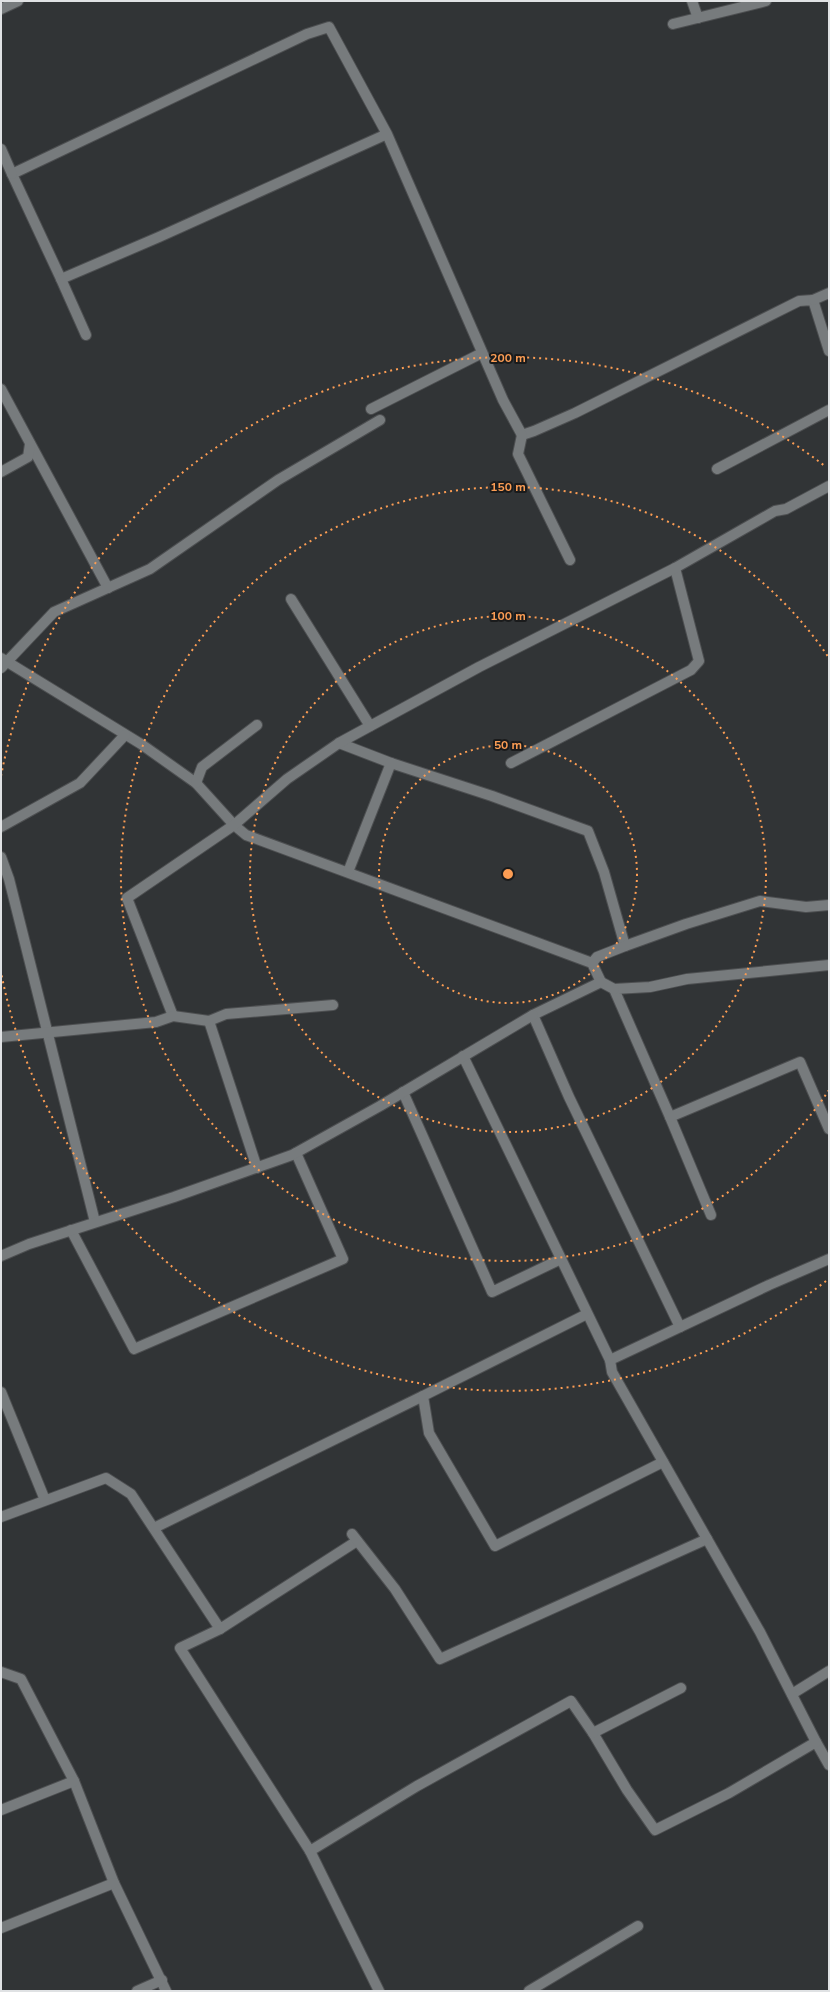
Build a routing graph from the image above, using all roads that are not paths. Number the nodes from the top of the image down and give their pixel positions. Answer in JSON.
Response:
{"nodes":[{"id":1,"x":18,"y":1,"type":"edge"},
{"id":2,"x":692,"y":1,"type":"edge"},
{"id":3,"x":766,"y":1,"type":"edge"},
{"id":4,"x":1,"y":9,"type":"edge"},
{"id":5,"x":698,"y":18,"type":"junction"},
{"id":6,"x":673,"y":24,"type":"dead end"},
{"id":7,"x":387,"y":134,"type":"junction"},
{"id":8,"x":1,"y":149,"type":"edge"},
{"id":9,"x":12,"y":174,"type":"junction"},
{"id":10,"x":61,"y":279,"type":"junction"},
{"id":11,"x":829,"y":293,"type":"edge"},
{"id":12,"x":813,"y":300,"type":"junction"},
{"id":13,"x":86,"y":335,"type":"dead end"},
{"id":14,"x":829,"y":351,"type":"edge"},
{"id":15,"x":482,"y":353,"type":"junction"},
{"id":16,"x":1,"y":389,"type":"edge"},
{"id":17,"x":371,"y":409,"type":"dead end"},
{"id":18,"x":829,"y":410,"type":"edge"},
{"id":19,"x":380,"y":420,"type":"dead end"},
{"id":20,"x":522,"y":435,"type":"junction"},
{"id":21,"x":30,"y":444,"type":"junction"},
{"id":22,"x":717,"y":469,"type":"dead end"},
{"id":23,"x":1,"y":472,"type":"edge"},
{"id":24,"x":829,"y":486,"type":"edge"},
{"id":25,"x":570,"y":560,"type":"dead end"},
{"id":26,"x":675,"y":568,"type":"junction"},
{"id":27,"x":108,"y":588,"type":"junction"},
{"id":28,"x":291,"y":599,"type":"dead end"},
{"id":29,"x":3,"y":662,"type":"edge"},
{"id":30,"x":257,"y":725,"type":"dead end"},
{"id":31,"x":370,"y":726,"type":"junction"},
{"id":32,"x":125,"y":735,"type":"junction"},
{"id":33,"x":339,"y":743,"type":"junction"},
{"id":34,"x":391,"y":762,"type":"junction"},
{"id":35,"x":511,"y":763,"type":"dead end"},
{"id":36,"x":196,"y":782,"type":"junction"},
{"id":37,"x":234,"y":825,"type":"junction"},
{"id":38,"x":1,"y":827,"type":"edge"},
{"id":39,"x":1,"y":857,"type":"edge"},
{"id":40,"x":348,"y":872,"type":"junction"},
{"id":41,"x":829,"y":905,"type":"edge"},
{"id":42,"x":625,"y":946,"type":"junction"},
{"id":43,"x":592,"y":963,"type":"junction"},
{"id":44,"x":829,"y":965,"type":"edge"},
{"id":45,"x":601,"y":982,"type":"junction"},
{"id":46,"x":614,"y":989,"type":"junction"},
{"id":47,"x":333,"y":1005,"type":"dead end"},
{"id":48,"x":533,"y":1015,"type":"junction"},
{"id":49,"x":173,"y":1016,"type":"junction"},
{"id":50,"x":209,"y":1021,"type":"junction"},
{"id":51,"x":48,"y":1033,"type":"junction"},
{"id":52,"x":1,"y":1037,"type":"edge"},
{"id":53,"x":463,"y":1056,"type":"junction"},
{"id":54,"x":403,"y":1092,"type":"junction"},
{"id":55,"x":670,"y":1117,"type":"junction"},
{"id":56,"x":829,"y":1129,"type":"edge"},
{"id":57,"x":296,"y":1153,"type":"junction"},
{"id":58,"x":256,"y":1168,"type":"junction"},
{"id":59,"x":711,"y":1215,"type":"dead end"},
{"id":60,"x":95,"y":1222,"type":"junction"},
{"id":61,"x":71,"y":1230,"type":"junction"},
{"id":62,"x":1,"y":1256,"type":"edge"},
{"id":63,"x":561,"y":1259,"type":"junction"},
{"id":64,"x":829,"y":1260,"type":"edge"},
{"id":65,"x":587,"y":1314,"type":"junction"},
{"id":66,"x":680,"y":1327,"type":"junction"},
{"id":67,"x":610,"y":1360,"type":"junction"},
{"id":68,"x":1,"y":1392,"type":"edge"},
{"id":69,"x":423,"y":1396,"type":"junction"},
{"id":70,"x":663,"y":1462,"type":"junction"},
{"id":71,"x":44,"y":1500,"type":"junction"},
{"id":72,"x":1,"y":1518,"type":"edge"},
{"id":73,"x":154,"y":1528,"type":"junction"},
{"id":74,"x":707,"y":1538,"type":"junction"},
{"id":75,"x":220,"y":1629,"type":"junction"},
{"id":76,"x":829,"y":1671,"type":"edge"},
{"id":77,"x":1,"y":1672,"type":"edge"},
{"id":78,"x":681,"y":1688,"type":"dead end"},
{"id":79,"x":792,"y":1694,"type":"junction"},
{"id":80,"x":593,"y":1733,"type":"junction"},
{"id":81,"x":816,"y":1742,"type":"junction"},
{"id":82,"x":829,"y":1765,"type":"edge"},
{"id":83,"x":74,"y":1781,"type":"junction"},
{"id":84,"x":1,"y":1810,"type":"edge"},
{"id":85,"x":310,"y":1850,"type":"junction"},
{"id":86,"x":114,"y":1882,"type":"junction"},
{"id":87,"x":638,"y":1926,"type":"dead end"},
{"id":88,"x":1,"y":1928,"type":"edge"},
{"id":89,"x":162,"y":1980,"type":"junction"},
{"id":90,"x":137,"y":1991,"type":"edge"},
{"id":91,"x":166,"y":1991,"type":"edge"},
{"id":92,"x":379,"y":1991,"type":"edge"},
{"id":93,"x":529,"y":1991,"type":"edge"}],
"edges":[{"from":1,"to":4,"type":"street"},
{"from":2,"to":5,"type":"street"},
{"from":3,"to":5,"type":"street"},
{"from":5,"to":6,"type":"street"},
{"from":7,"to":9,"type":"street"},
{"from":7,"to":10,"type":"street"},
{"from":7,"to":15,"type":"street"},
{"from":8,"to":9,"type":"street"},
{"from":9,"to":10,"type":"street"},
{"from":10,"to":13,"type":"street"},
{"from":11,"to":12,"type":"street"},
{"from":12,"to":14,"type":"street"},
{"from":12,"to":20,"type":"street"},
{"from":15,"to":17,"type":"street"},
{"from":15,"to":20,"type":"street"},
{"from":16,"to":21,"type":"street"},
{"from":18,"to":22,"type":"street"},
{"from":19,"to":27,"type":"street"},
{"from":20,"to":25,"type":"street"},
{"from":21,"to":23,"type":"street"},
{"from":21,"to":27,"type":"street"},
{"from":24,"to":26,"type":"street"},
{"from":26,"to":31,"type":"street"},
{"from":26,"to":35,"type":"street"},
{"from":27,"to":29,"type":"street"},
{"from":28,"to":31,"type":"street"},
{"from":29,"to":32,"type":"street"},
{"from":30,"to":36,"type":"street"},
{"from":31,"to":33,"type":"street"},
{"from":32,"to":36,"type":"street"},
{"from":32,"to":38,"type":"street"},
{"from":33,"to":34,"type":"street"},
{"from":33,"to":37,"type":"street"},
{"from":34,"to":40,"type":"street"},
{"from":34,"to":42,"type":"street"},
{"from":36,"to":37,"type":"street"},
{"from":37,"to":40,"type":"street"},
{"from":37,"to":49,"type":"street"},
{"from":39,"to":51,"type":"street"},
{"from":40,"to":43,"type":"street"},
{"from":41,"to":42,"type":"street"},
{"from":42,"to":43,"type":"street"},
{"from":43,"to":45,"type":"street"},
{"from":44,"to":46,"type":"street"},
{"from":45,"to":46,"type":"street"},
{"from":45,"to":48,"type":"street"},
{"from":46,"to":55,"type":"street"},
{"from":47,"to":50,"type":"street"},
{"from":48,"to":53,"type":"street"},
{"from":48,"to":66,"type":"street"},
{"from":49,"to":50,"type":"street"},
{"from":49,"to":51,"type":"street"},
{"from":50,"to":58,"type":"street"},
{"from":51,"to":52,"type":"street"},
{"from":51,"to":60,"type":"street"},
{"from":53,"to":54,"type":"street"},
{"from":53,"to":63,"type":"street"},
{"from":54,"to":57,"type":"street"},
{"from":54,"to":63,"type":"street"},
{"from":55,"to":56,"type":"street"},
{"from":55,"to":59,"type":"street"},
{"from":57,"to":58,"type":"street"},
{"from":57,"to":61,"type":"street"},
{"from":58,"to":60,"type":"street"},
{"from":60,"to":61,"type":"street"},
{"from":61,"to":62,"type":"street"},
{"from":63,"to":65,"type":"street"},
{"from":64,"to":66,"type":"street"},
{"from":65,"to":67,"type":"street"},
{"from":65,"to":69,"type":"street"},
{"from":66,"to":67,"type":"street"},
{"from":67,"to":70,"type":"street"},
{"from":68,"to":71,"type":"street"},
{"from":69,"to":70,"type":"street"},
{"from":69,"to":73,"type":"street"},
{"from":70,"to":74,"type":"street"},
{"from":71,"to":72,"type":"street"},
{"from":71,"to":73,"type":"street"},
{"from":73,"to":75,"type":"street"},
{"from":74,"to":75,"type":"street"},
{"from":74,"to":79,"type":"street"},
{"from":75,"to":85,"type":"street"},
{"from":76,"to":79,"type":"street"},
{"from":77,"to":83,"type":"street"},
{"from":78,"to":80,"type":"street"},
{"from":79,"to":81,"type":"street"},
{"from":80,"to":81,"type":"street"},
{"from":80,"to":85,"type":"street"},
{"from":81,"to":82,"type":"street"},
{"from":83,"to":84,"type":"street"},
{"from":83,"to":86,"type":"street"},
{"from":85,"to":92,"type":"street"},
{"from":86,"to":88,"type":"street"},
{"from":86,"to":89,"type":"street"},
{"from":87,"to":93,"type":"street"},
{"from":89,"to":90,"type":"street"},
{"from":89,"to":91,"type":"street"}]}
